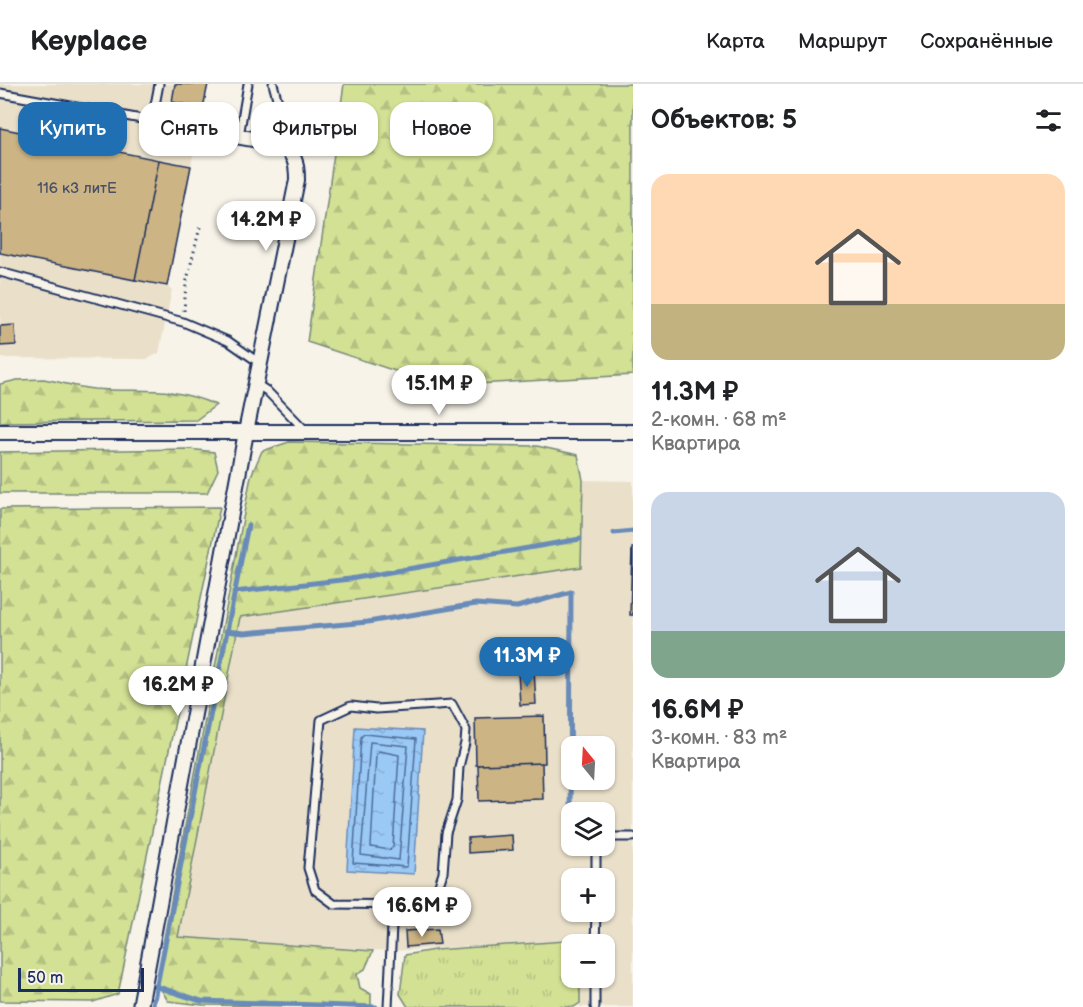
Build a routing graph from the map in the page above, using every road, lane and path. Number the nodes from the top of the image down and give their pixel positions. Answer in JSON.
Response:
{"nodes":[{"id":1,"x":159,"y":84,"type":"edge"},
{"id":2,"x":248,"y":84,"type":"edge"},
{"id":3,"x":273,"y":84,"type":"edge"},
{"id":4,"x":0,"y":93,"type":"edge"},
{"id":5,"x":156,"y":102,"type":"edge"},
{"id":6,"x":278,"y":102,"type":"edge"},
{"id":7,"x":139,"y":119,"type":"edge"},
{"id":8,"x":239,"y":136,"type":"joint"},
{"id":9,"x":251,"y":138,"type":"edge"},
{"id":10,"x":293,"y":156,"type":"edge"},
{"id":11,"x":201,"y":223,"type":"dead end"},
{"id":12,"x":0,"y":272,"type":"edge"},
{"id":13,"x":183,"y":322,"type":"junction"},
{"id":14,"x":261,"y":364,"type":"junction"},
{"id":15,"x":256,"y":384,"type":"junction"},
{"id":16,"x":306,"y":431,"type":"junction"},
{"id":17,"x":0,"y":432,"type":"edge"},
{"id":18,"x":246,"y":432,"type":"junction"},
{"id":19,"x":633,"y":432,"type":"edge"},
{"id":20,"x":615,"y":837,"type":"edge"},
{"id":21,"x":633,"y":837,"type":"edge"},
{"id":22,"x":393,"y":906,"type":"junction"},
{"id":23,"x":595,"y":988,"type":"edge"},
{"id":24,"x":140,"y":1007,"type":"edge"},
{"id":25,"x":388,"y":1007,"type":"edge"},
{"id":26,"x":595,"y":1007,"type":"edge"}],
"edges":[{"from":1,"to":5,"type":"lane"},
{"from":2,"to":8,"type":"lane"},
{"from":3,"to":6,"type":"lane"},
{"from":4,"to":7,"type":"lane"},
{"from":8,"to":9,"type":"street"},
{"from":10,"to":14,"type":"street"},
{"from":11,"to":13,"type":"path"},
{"from":12,"to":13,"type":"lane"},
{"from":13,"to":14,"type":"lane"},
{"from":14,"to":15,"type":"street"},
{"from":15,"to":16,"type":"lane"},
{"from":15,"to":18,"type":"street"},
{"from":16,"to":18,"type":"street"},
{"from":16,"to":19,"type":"street"},
{"from":17,"to":18,"type":"street"},
{"from":18,"to":24,"type":"street"},
{"from":20,"to":21,"type":"lane"},
{"from":22,"to":22,"type":"lane"},
{"from":22,"to":25,"type":"lane"},
{"from":23,"to":26,"type":"lane"}]}
